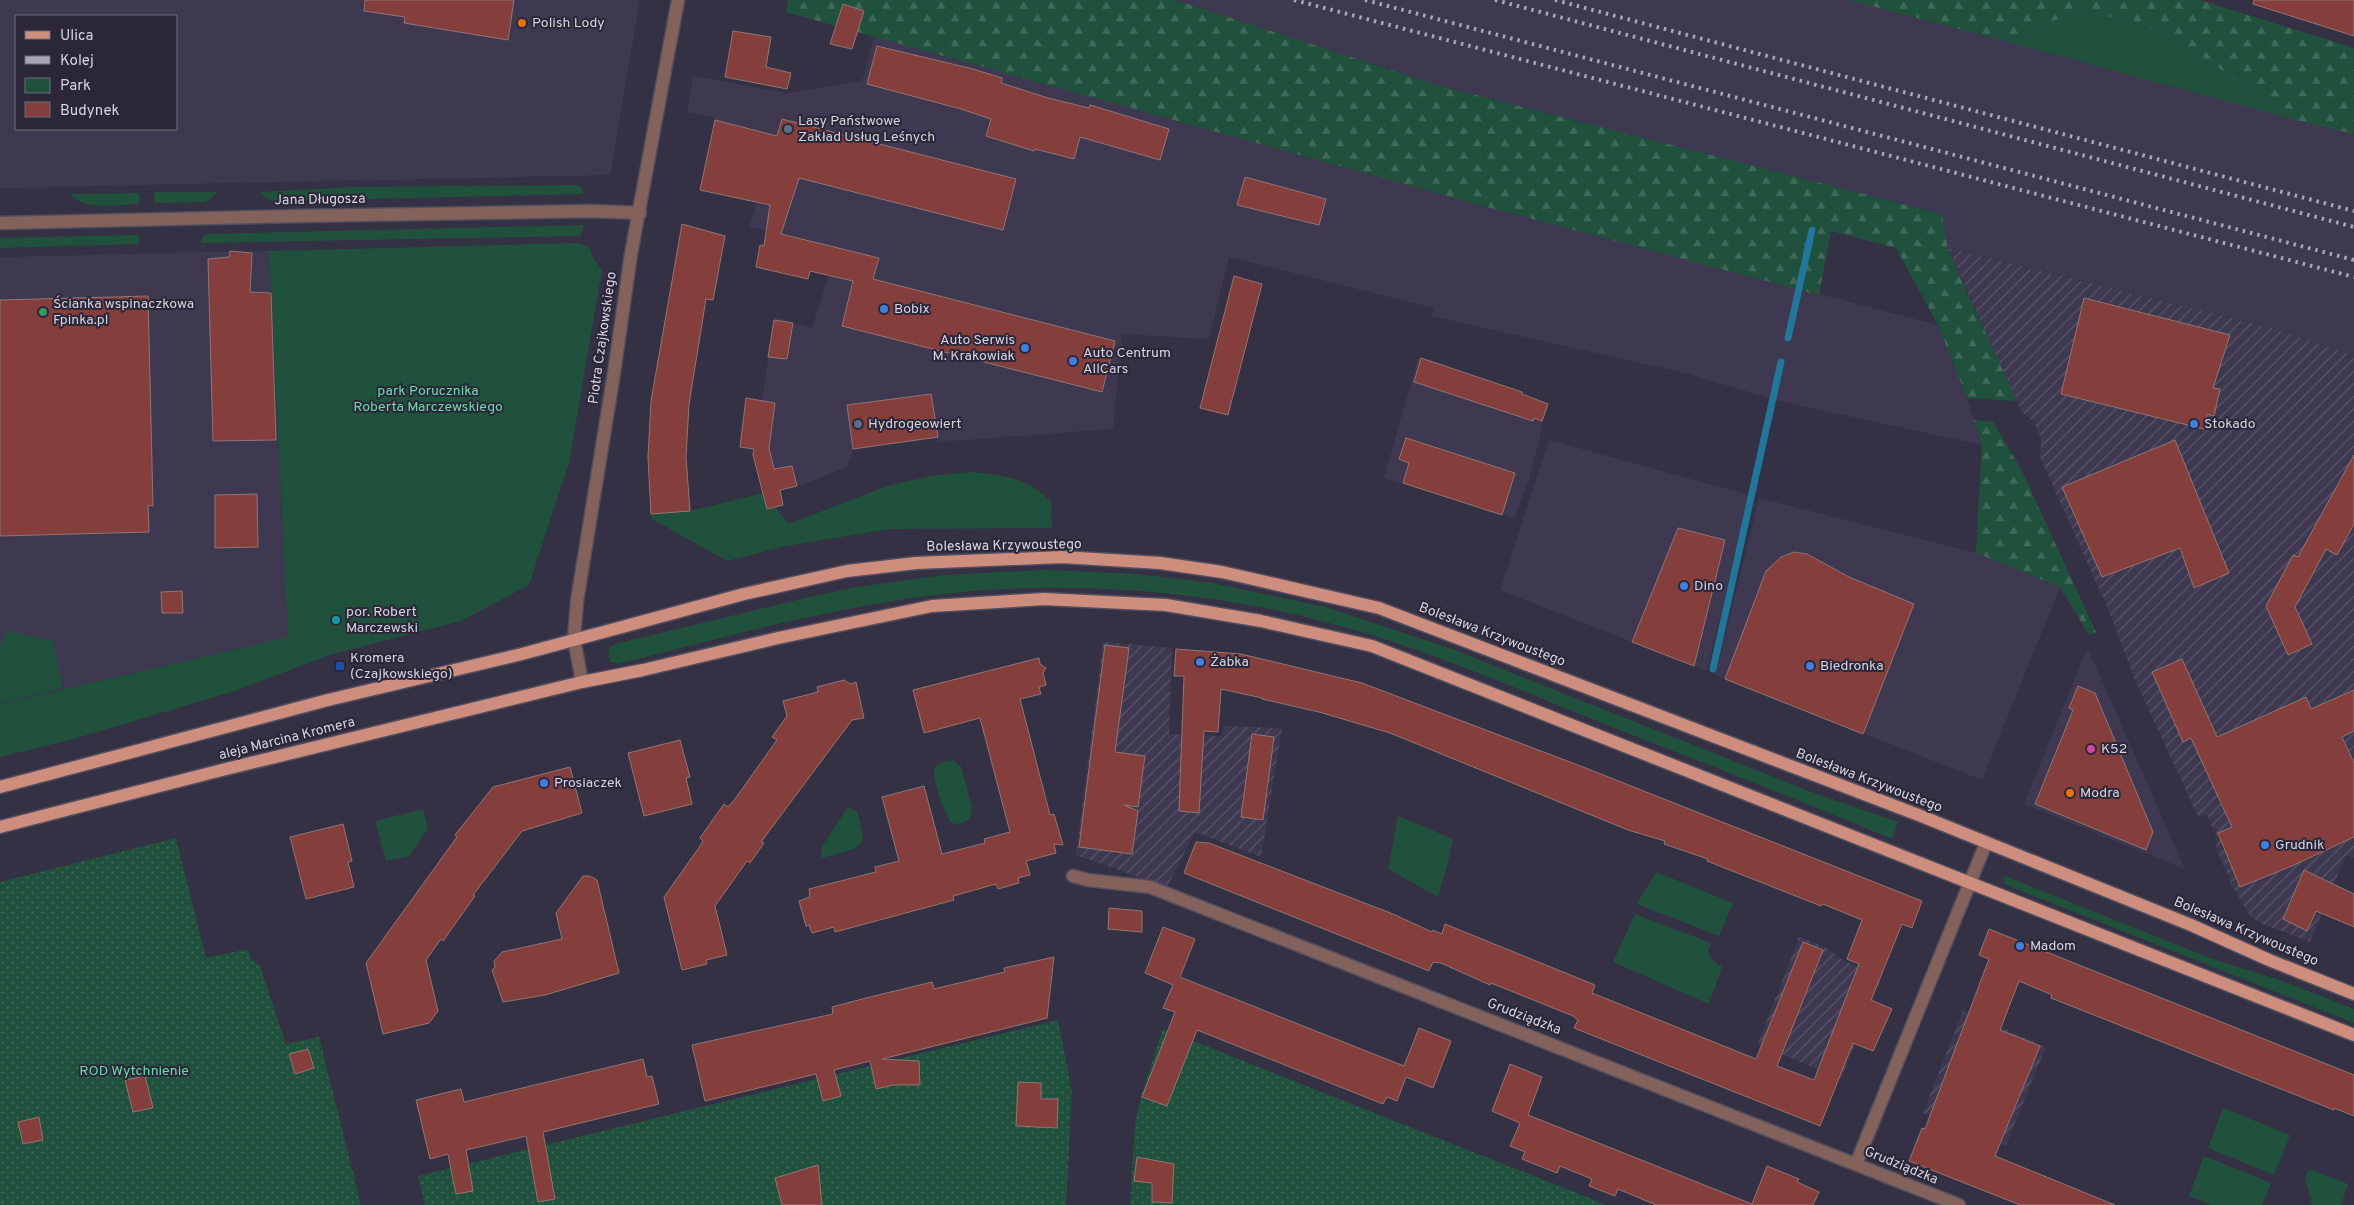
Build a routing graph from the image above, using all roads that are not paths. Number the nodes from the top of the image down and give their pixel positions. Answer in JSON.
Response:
{"nodes":[{"id":1,"x":678,"y":0,"type":"edge"},
{"id":2,"x":640,"y":213,"type":"junction"},
{"id":3,"x":0,"y":223,"type":"edge"},
{"id":4,"x":574,"y":639,"type":"junction"},
{"id":5,"x":582,"y":682,"type":"junction"},
{"id":6,"x":0,"y":787,"type":"edge"},
{"id":7,"x":0,"y":828,"type":"edge"},
{"id":8,"x":1986,"y":843,"type":"junction"},
{"id":9,"x":1073,"y":876,"type":"dead end"},
{"id":10,"x":1970,"y":882,"type":"junction"},
{"id":11,"x":2354,"y":994,"type":"edge"},
{"id":12,"x":2354,"y":1035,"type":"edge"},
{"id":13,"x":1856,"y":1164,"type":"junction"},
{"id":14,"x":1958,"y":1205,"type":"edge"}],
"edges":[{"from":1,"to":2,"type":"street","name":"Piotra Czajkowskiego"},
{"from":2,"to":3,"type":"street","name":"Jana Długosza"},
{"from":2,"to":4,"type":"street","name":"Piotra Czajkowskiego"},
{"from":4,"to":5,"type":"street","name":"Piotra Czajkowskiego"},
{"from":4,"to":6,"type":"main road","name":"aleja Marcina Kromera"},
{"from":4,"to":8,"type":"main road","name":"Bolesława Krzywoustego"},
{"from":5,"to":7,"type":"main road","name":"aleja Marcina Kromera"},
{"from":5,"to":10,"type":"main road"},
{"from":8,"to":10,"type":"street"},
{"from":8,"to":11,"type":"main road","name":"Bolesława Krzywoustego"},
{"from":9,"to":13,"type":"street","name":"Grudziądzka"},
{"from":10,"to":12,"type":"main road"},
{"from":10,"to":13,"type":"street"},
{"from":13,"to":14,"type":"street","name":"Grudziądzka"}]}
